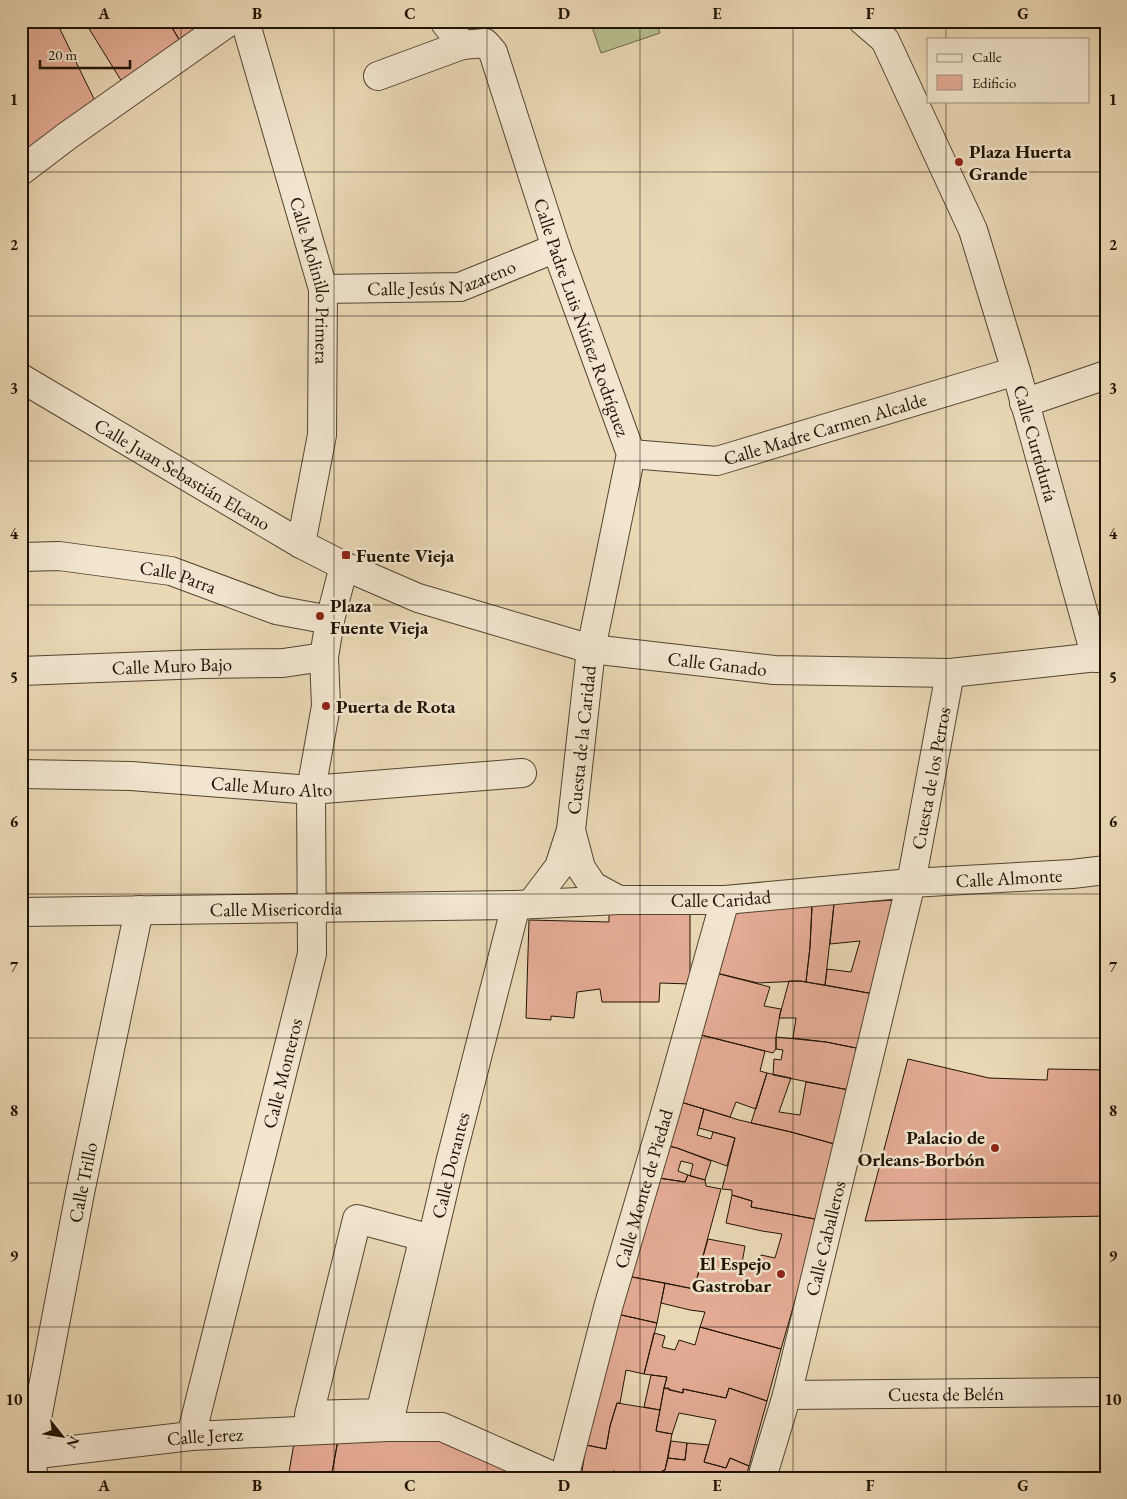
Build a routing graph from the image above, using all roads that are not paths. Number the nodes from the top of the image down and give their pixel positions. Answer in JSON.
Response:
{"nodes":[{"id":1,"x":230,"y":21,"type":"edge"},
{"id":2,"x":245,"y":21,"type":"edge"},
{"id":3,"x":444,"y":21,"type":"edge"},
{"id":4,"x":863,"y":21,"type":"edge"},
{"id":5,"x":462,"y":46,"type":"junction"},
{"id":6,"x":378,"y":76,"type":"dead end"},
{"id":7,"x":21,"y":171,"type":"edge"},
{"id":8,"x":556,"y":248,"type":"junction"},
{"id":9,"x":323,"y":289,"type":"junction"},
{"id":10,"x":1016,"y":371,"type":"junction"},
{"id":11,"x":1106,"y":375,"type":"edge"},
{"id":12,"x":21,"y":378,"type":"edge"},
{"id":13,"x":1024,"y":403,"type":"junction"},
{"id":14,"x":631,"y":454,"type":"junction"},
{"id":15,"x":302,"y":544,"type":"junction"},
{"id":16,"x":21,"y":557,"type":"edge"},
{"id":17,"x":344,"y":566,"type":"junction"},
{"id":18,"x":330,"y":620,"type":"junction"},
{"id":19,"x":591,"y":650,"type":"junction"},
{"id":20,"x":1101,"y":657,"type":"edge"},
{"id":21,"x":324,"y":658,"type":"junction"},
{"id":22,"x":21,"y":671,"type":"edge"},
{"id":23,"x":950,"y":673,"type":"junction"},
{"id":24,"x":522,"y":773,"type":"dead end"},
{"id":25,"x":21,"y":774,"type":"edge"},
{"id":26,"x":311,"y":790,"type":"junction"},
{"id":27,"x":571,"y":830,"type":"junction"},
{"id":28,"x":1106,"y":870,"type":"edge"},
{"id":29,"x":911,"y":883,"type":"junction"},
{"id":30,"x":619,"y":900,"type":"junction"},
{"id":31,"x":725,"y":900,"type":"junction"},
{"id":32,"x":524,"y":904,"type":"junction"},
{"id":33,"x":313,"y":908,"type":"junction"},
{"id":34,"x":139,"y":910,"type":"junction"},
{"id":35,"x":21,"y":912,"type":"edge"},
{"id":36,"x":1106,"y":1392,"type":"edge"},
{"id":37,"x":787,"y":1395,"type":"junction"},
{"id":38,"x":309,"y":1415,"type":"joint"},
{"id":39,"x":388,"y":1427,"type":"junction"},
{"id":40,"x":191,"y":1436,"type":"junction"},
{"id":41,"x":29,"y":1463,"type":"edge"},
{"id":42,"x":557,"y":1478,"type":"edge"},
{"id":43,"x":564,"y":1478,"type":"edge"},
{"id":44,"x":762,"y":1478,"type":"edge"}],
"edges":[{"from":1,"to":7,"type":"street"},
{"from":2,"to":9,"type":"street","name":"Calle Molinillo Primera"},
{"from":3,"to":5,"type":"street"},
{"from":4,"to":10,"type":"street","name":"Calle Curtiduría"},
{"from":5,"to":6,"type":"street"},
{"from":5,"to":8,"type":"street","name":"Calle Padre Luis Núñez Rodríguez"},
{"from":8,"to":9,"type":"street","name":"Calle Jesús Nazareno"},
{"from":8,"to":14,"type":"street","name":"Calle Padre Luis Núñez Rodríguez"},
{"from":9,"to":15,"type":"street","name":"Calle Molinillo Primera"},
{"from":10,"to":13,"type":"street","name":"Calle Curtiduría"},
{"from":10,"to":14,"type":"street","name":"Calle Madre Carmen Alcalde"},
{"from":11,"to":13,"type":"street"},
{"from":12,"to":15,"type":"street","name":"Calle Juan Sebastián Elcano"},
{"from":13,"to":20,"type":"street","name":"Calle Curtiduría"},
{"from":14,"to":19,"type":"street","name":"Calle Padre Luis Núñez Rodríguez"},
{"from":15,"to":17,"type":"street","name":"Calle Juan Sebastián Elcano"},
{"from":16,"to":18,"type":"street","name":"Calle Parra"},
{"from":17,"to":18,"type":"street"},
{"from":17,"to":19,"type":"street","name":"Calle Ganado"},
{"from":18,"to":21,"type":"street"},
{"from":19,"to":23,"type":"street","name":"Calle Ganado"},
{"from":19,"to":27,"type":"street","name":"Cuesta de la Caridad"},
{"from":20,"to":23,"type":"street","name":"Calle Ganado"},
{"from":21,"to":22,"type":"street","name":"Calle Muro Bajo"},
{"from":21,"to":26,"type":"street","name":"Calle Monteros"},
{"from":23,"to":29,"type":"street","name":"Cuesta de los Perros"},
{"from":24,"to":26,"type":"street","name":"Calle Muro Alto"},
{"from":25,"to":26,"type":"street","name":"Calle Muro Alto"},
{"from":26,"to":33,"type":"street","name":"Calle Monteros"},
{"from":27,"to":30,"type":"street","name":"Cuesta de la Caridad"},
{"from":27,"to":32,"type":"street","name":"Cuesta de la Caridad"},
{"from":28,"to":29,"type":"street","name":"Calle Almonte"},
{"from":29,"to":31,"type":"street","name":"Calle Caridad"},
{"from":29,"to":37,"type":"street","name":"Calle Caballeros"},
{"from":30,"to":31,"type":"street","name":"Calle Caridad"},
{"from":30,"to":32,"type":"street","name":"Calle Caridad"},
{"from":31,"to":43,"type":"street","name":"Calle Monte de Piedad"},
{"from":32,"to":33,"type":"street","name":"Calle Misericordia"},
{"from":32,"to":39,"type":"street","name":"Calle Dorantes"},
{"from":33,"to":34,"type":"street","name":"Calle Misericordia"},
{"from":33,"to":40,"type":"street","name":"Calle Monteros"},
{"from":34,"to":35,"type":"street","name":"Calle Misericordia"},
{"from":34,"to":41,"type":"street","name":"Calle Trillo"},
{"from":36,"to":37,"type":"street","name":"Cuesta de Belén"},
{"from":37,"to":44,"type":"street","name":"Calle Caballeros"},
{"from":38,"to":38,"type":"street"},
{"from":39,"to":40,"type":"street","name":"Calle Jerez"},
{"from":39,"to":42,"type":"street","name":"Calle Jerez"},
{"from":40,"to":41,"type":"street","name":"Calle Jerez"}]}
